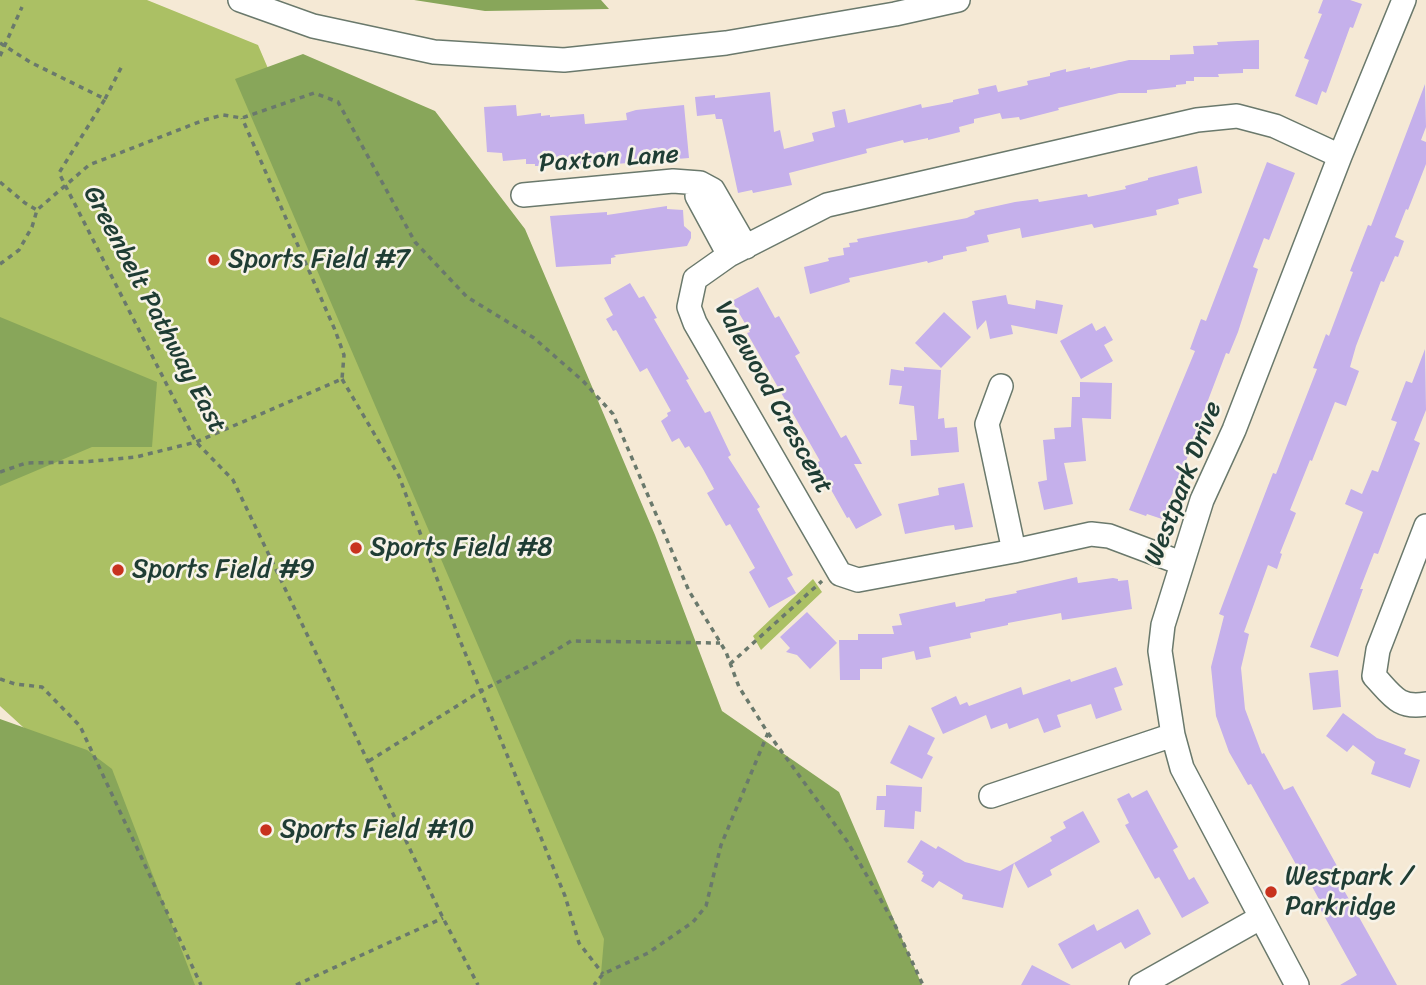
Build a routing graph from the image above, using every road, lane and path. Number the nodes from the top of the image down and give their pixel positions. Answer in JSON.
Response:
{"nodes":[{"id":1,"x":240,"y":0,"type":"edge"},
{"id":2,"x":958,"y":0,"type":"edge"},
{"id":3,"x":1404,"y":0,"type":"edge"},
{"id":4,"x":22,"y":7,"type":"dead end"},
{"id":5,"x":2,"y":44,"type":"edge"},
{"id":6,"x":0,"y":56,"type":"edge"},
{"id":7,"x":123,"y":64,"type":"dead end"},
{"id":8,"x":105,"y":99,"type":"junction"},
{"id":9,"x":242,"y":118,"type":"junction"},
{"id":10,"x":1340,"y":156,"type":"junction"},
{"id":11,"x":0,"y":182,"type":"edge"},
{"id":12,"x":67,"y":186,"type":"junction"},
{"id":13,"x":523,"y":195,"type":"dead end"},
{"id":14,"x":37,"y":210,"type":"junction"},
{"id":15,"x":738,"y":251,"type":"junction"},
{"id":16,"x":0,"y":264,"type":"edge"},
{"id":17,"x":342,"y":379,"type":"junction"},
{"id":18,"x":1001,"y":386,"type":"dead end"},
{"id":19,"x":196,"y":442,"type":"junction"},
{"id":20,"x":0,"y":472,"type":"edge"},
{"id":21,"x":1426,"y":526,"type":"edge"},
{"id":22,"x":1014,"y":551,"type":"junction"},
{"id":23,"x":1181,"y":563,"type":"junction"},
{"id":24,"x":837,"y":568,"type":"junction"},
{"id":25,"x":720,"y":643,"type":"junction"},
{"id":26,"x":730,"y":664,"type":"junction"},
{"id":27,"x":0,"y":679,"type":"edge"},
{"id":28,"x":481,"y":691,"type":"junction"},
{"id":29,"x":1426,"y":704,"type":"edge"},
{"id":30,"x":768,"y":733,"type":"junction"},
{"id":31,"x":1172,"y":735,"type":"junction"},
{"id":32,"x":369,"y":761,"type":"junction"},
{"id":33,"x":991,"y":796,"type":"dead end"},
{"id":34,"x":443,"y":918,"type":"junction"},
{"id":35,"x":1260,"y":918,"type":"junction"},
{"id":36,"x":603,"y":974,"type":"junction"},
{"id":37,"x":201,"y":985,"type":"edge"},
{"id":38,"x":296,"y":985,"type":"edge"},
{"id":39,"x":478,"y":985,"type":"edge"},
{"id":40,"x":594,"y":985,"type":"edge"},
{"id":41,"x":923,"y":985,"type":"edge"},
{"id":42,"x":1141,"y":985,"type":"edge"},
{"id":43,"x":1297,"y":985,"type":"edge"}],
"edges":[{"from":1,"to":2,"type":"street"},
{"from":3,"to":10,"type":"street","name":"Westpark Drive"},
{"from":4,"to":5,"type":"path"},
{"from":5,"to":6,"type":"path"},
{"from":5,"to":8,"type":"path"},
{"from":7,"to":8,"type":"path"},
{"from":8,"to":12,"type":"path","name":"Greenbelt Pathway East"},
{"from":9,"to":12,"type":"path"},
{"from":9,"to":17,"type":"path"},
{"from":9,"to":25,"type":"path"},
{"from":10,"to":15,"type":"street","name":"Valewood Crescent"},
{"from":10,"to":23,"type":"street","name":"Westpark Drive"},
{"from":11,"to":14,"type":"path"},
{"from":12,"to":14,"type":"path"},
{"from":12,"to":19,"type":"path","name":"Greenbelt Pathway East"},
{"from":13,"to":15,"type":"street","name":"Paxton Lane"},
{"from":14,"to":16,"type":"path"},
{"from":15,"to":24,"type":"street","name":"Valewood Crescent"},
{"from":17,"to":19,"type":"path"},
{"from":17,"to":28,"type":"path"},
{"from":18,"to":22,"type":"street"},
{"from":19,"to":20,"type":"path"},
{"from":19,"to":32,"type":"path","name":"Greenbelt Pathway East"},
{"from":21,"to":29,"type":"street"},
{"from":22,"to":23,"type":"street"},
{"from":22,"to":24,"type":"street"},
{"from":23,"to":31,"type":"street","name":"Westpark Drive"},
{"from":24,"to":26,"type":"path"},
{"from":25,"to":26,"type":"path"},
{"from":25,"to":28,"type":"path"},
{"from":26,"to":30,"type":"path"},
{"from":27,"to":37,"type":"path"},
{"from":28,"to":32,"type":"path"},
{"from":28,"to":36,"type":"path"},
{"from":30,"to":36,"type":"path"},
{"from":30,"to":41,"type":"path"},
{"from":31,"to":33,"type":"street"},
{"from":31,"to":35,"type":"street","name":"Westpark Drive"},
{"from":32,"to":34,"type":"path","name":"Greenbelt Pathway East"},
{"from":34,"to":38,"type":"path"},
{"from":34,"to":39,"type":"path","name":"Greenbelt Pathway East"},
{"from":35,"to":42,"type":"street"},
{"from":35,"to":43,"type":"street","name":"Westpark Drive"},
{"from":36,"to":40,"type":"path"}]}
